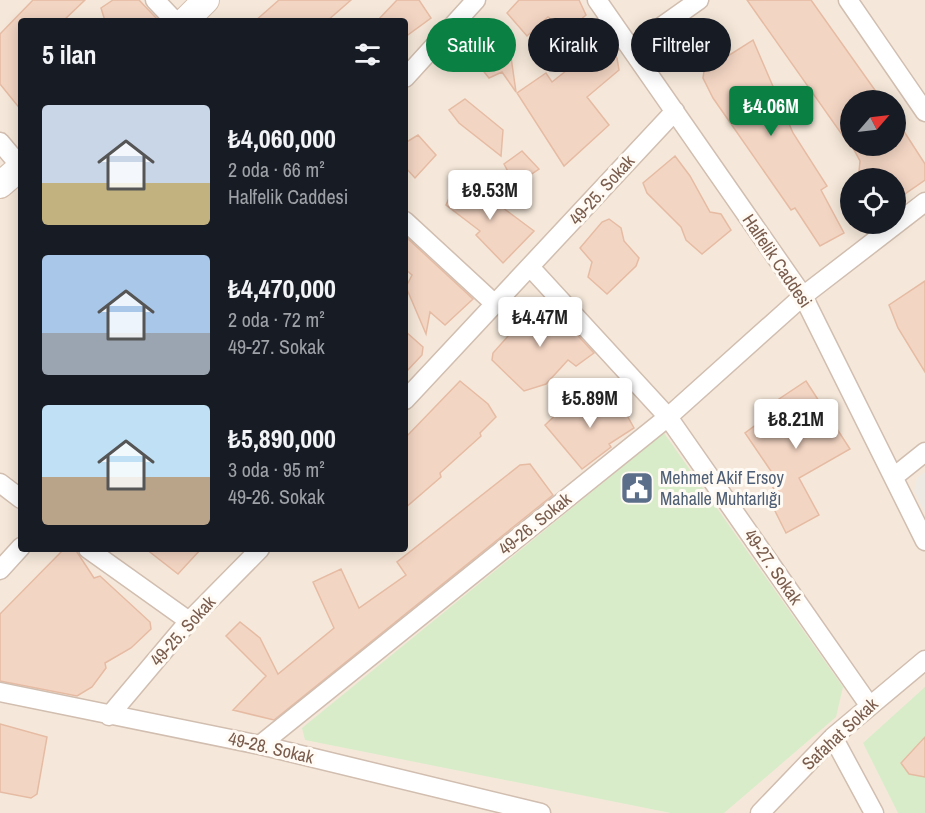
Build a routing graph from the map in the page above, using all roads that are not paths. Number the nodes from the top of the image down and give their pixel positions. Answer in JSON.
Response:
{"nodes":[{"id":1,"x":155,"y":0,"type":"edge"},
{"id":2,"x":206,"y":0,"type":"edge"},
{"id":3,"x":476,"y":0,"type":"edge"},
{"id":4,"x":597,"y":0,"type":"edge"},
{"id":5,"x":699,"y":0,"type":"edge"},
{"id":6,"x":848,"y":0,"type":"edge"},
{"id":7,"x":172,"y":18,"type":"edge"},
{"id":8,"x":188,"y":18,"type":"edge"},
{"id":9,"x":674,"y":18,"type":"edge"},
{"id":10,"x":631,"y":48,"type":"edge"},
{"id":11,"x":648,"y":72,"type":"edge"},
{"id":12,"x":408,"y":75,"type":"edge"},
{"id":13,"x":675,"y":111,"type":"junction"},
{"id":14,"x":925,"y":112,"type":"edge"},
{"id":15,"x":0,"y":142,"type":"edge"},
{"id":16,"x":18,"y":163,"type":"edge"},
{"id":17,"x":18,"y":170,"type":"edge"},
{"id":18,"x":0,"y":185,"type":"edge"},
{"id":19,"x":925,"y":202,"type":"edge"},
{"id":20,"x":408,"y":225,"type":"edge"},
{"id":21,"x":531,"y":268,"type":"junction"},
{"id":22,"x":803,"y":296,"type":"junction"},
{"id":23,"x":496,"y":305,"type":"junction"},
{"id":24,"x":408,"y":397,"type":"edge"},
{"id":25,"x":668,"y":417,"type":"junction"},
{"id":26,"x":925,"y":452,"type":"edge"},
{"id":27,"x":895,"y":476,"type":"junction"},
{"id":28,"x":0,"y":483,"type":"edge"},
{"id":29,"x":18,"y":497,"type":"edge"},
{"id":30,"x":925,"y":541,"type":"edge"},
{"id":31,"x":18,"y":550,"type":"edge"},
{"id":32,"x":92,"y":552,"type":"edge"},
{"id":33,"x":257,"y":552,"type":"edge"},
{"id":34,"x":0,"y":570,"type":"edge"},
{"id":35,"x":189,"y":621,"type":"junction"},
{"id":36,"x":925,"y":660,"type":"edge"},
{"id":37,"x":0,"y":692,"type":"edge"},
{"id":38,"x":869,"y":705,"type":"junction"},
{"id":39,"x":109,"y":716,"type":"junction"},
{"id":40,"x":833,"y":737,"type":"junction"},
{"id":41,"x":260,"y":745,"type":"junction"},
{"id":42,"x":541,"y":813,"type":"edge"},
{"id":43,"x":760,"y":813,"type":"edge"},
{"id":44,"x":873,"y":813,"type":"edge"}],
"edges":[{"from":1,"to":7,"type":"street"},
{"from":2,"to":8,"type":"main road"},
{"from":3,"to":12,"type":"street"},
{"from":4,"to":10,"type":"street","name":"Halfelik Caddesi"},
{"from":5,"to":9,"type":"street"},
{"from":6,"to":14,"type":"street"},
{"from":11,"to":13,"type":"street","name":"Halfelik Caddesi"},
{"from":13,"to":21,"type":"street","name":"49-25. Sokak"},
{"from":13,"to":22,"type":"street","name":"Halfelik Caddesi"},
{"from":15,"to":16,"type":"street"},
{"from":17,"to":18,"type":"main road"},
{"from":19,"to":22,"type":"street","name":"49-26. Sokak"},
{"from":20,"to":23,"type":"street"},
{"from":21,"to":23,"type":"street","name":"49-25. Sokak"},
{"from":21,"to":25,"type":"street","name":"49-27. Sokak"},
{"from":22,"to":25,"type":"street","name":"49-26. Sokak"},
{"from":22,"to":27,"type":"street","name":"Halfelik Caddesi"},
{"from":23,"to":24,"type":"street","name":"49-25. Sokak"},
{"from":25,"to":38,"type":"street","name":"49-27. Sokak"},
{"from":25,"to":41,"type":"street","name":"49-26. Sokak"},
{"from":26,"to":27,"type":"street"},
{"from":27,"to":30,"type":"street","name":"Halfelik Caddesi"},
{"from":28,"to":29,"type":"street"},
{"from":31,"to":34,"type":"street"},
{"from":32,"to":35,"type":"street"},
{"from":33,"to":35,"type":"street","name":"49-25. Sokak"},
{"from":35,"to":39,"type":"street","name":"49-25. Sokak"},
{"from":36,"to":38,"type":"street","name":"Safahat Sokak"},
{"from":37,"to":39,"type":"street","name":"49-28. Sokak"},
{"from":38,"to":40,"type":"street","name":"Safahat Sokak"},
{"from":39,"to":41,"type":"street","name":"49-28. Sokak"},
{"from":40,"to":43,"type":"street","name":"Safahat Sokak"},
{"from":40,"to":44,"type":"street"},
{"from":41,"to":42,"type":"street","name":"49-28. Sokak"}]}
